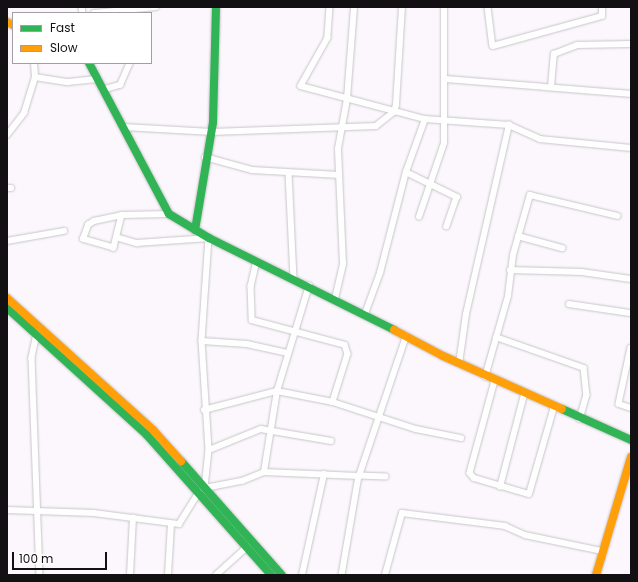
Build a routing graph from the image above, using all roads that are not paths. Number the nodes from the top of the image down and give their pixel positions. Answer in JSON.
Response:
{"nodes":[{"id":1,"x":156,"y":7,"type":"edge"},
{"id":2,"x":216,"y":7,"type":"edge"},
{"id":3,"x":330,"y":7,"type":"edge"},
{"id":4,"x":354,"y":7,"type":"edge"},
{"id":5,"x":402,"y":7,"type":"edge"},
{"id":6,"x":444,"y":7,"type":"edge"},
{"id":7,"x":488,"y":7,"type":"edge"},
{"id":8,"x":602,"y":7,"type":"edge"},
{"id":9,"x":136,"y":10,"type":"edge"},
{"id":10,"x":108,"y":12,"type":"edge"},
{"id":11,"x":631,"y":44,"type":"edge"},
{"id":12,"x":34,"y":64,"type":"edge"},
{"id":13,"x":90,"y":64,"type":"edge"},
{"id":14,"x":130,"y":64,"type":"edge"},
{"id":15,"x":35,"y":77,"type":"junction"},
{"id":16,"x":97,"y":79,"type":"junction"},
{"id":17,"x":446,"y":79,"type":"junction"},
{"id":18,"x":551,"y":87,"type":"junction"},
{"id":19,"x":102,"y":90,"type":"junction"},
{"id":20,"x":631,"y":94,"type":"edge"},
{"id":21,"x":347,"y":99,"type":"junction"},
{"id":22,"x":394,"y":112,"type":"junction"},
{"id":23,"x":425,"y":119,"type":"junction"},
{"id":24,"x":446,"y":120,"type":"junction"},
{"id":25,"x":341,"y":125,"type":"junction"},
{"id":26,"x":509,"y":125,"type":"junction"},
{"id":27,"x":124,"y":127,"type":"junction"},
{"id":28,"x":212,"y":132,"type":"junction"},
{"id":29,"x":7,"y":135,"type":"edge"},
{"id":30,"x":631,"y":148,"type":"edge"},
{"id":31,"x":205,"y":157,"type":"junction"},
{"id":32,"x":406,"y":172,"type":"junction"},
{"id":33,"x":289,"y":173,"type":"junction"},
{"id":34,"x":339,"y":175,"type":"junction"},
{"id":35,"x":431,"y":184,"type":"junction"},
{"id":36,"x":169,"y":214,"type":"junction"},
{"id":37,"x":122,"y":215,"type":"junction"},
{"id":38,"x":618,"y":216,"type":"dead end"},
{"id":39,"x":419,"y":217,"type":"dead end"},
{"id":40,"x":447,"y":226,"type":"dead end"},
{"id":41,"x":195,"y":230,"type":"junction"},
{"id":42,"x":64,"y":231,"type":"dead end"},
{"id":43,"x":518,"y":236,"type":"junction"},
{"id":44,"x":118,"y":238,"type":"junction"},
{"id":45,"x":209,"y":238,"type":"junction"},
{"id":46,"x":7,"y":241,"type":"edge"},
{"id":47,"x":562,"y":248,"type":"dead end"},
{"id":48,"x":257,"y":261,"type":"junction"},
{"id":49,"x":510,"y":270,"type":"junction"},
{"id":50,"x":294,"y":279,"type":"junction"},
{"id":51,"x":631,"y":279,"type":"edge"},
{"id":52,"x":309,"y":286,"type":"junction"},
{"id":53,"x":7,"y":298,"type":"edge"},
{"id":54,"x":335,"y":299,"type":"junction"},
{"id":55,"x":569,"y":304,"type":"dead end"},
{"id":56,"x":7,"y":308,"type":"edge"},
{"id":57,"x":631,"y":313,"type":"edge"},
{"id":58,"x":365,"y":314,"type":"junction"},
{"id":59,"x":294,"y":329,"type":"junction"},
{"id":60,"x":37,"y":334,"type":"junction"},
{"id":61,"x":406,"y":336,"type":"junction"},
{"id":62,"x":496,"y":337,"type":"junction"},
{"id":63,"x":202,"y":341,"type":"junction"},
{"id":64,"x":631,"y":348,"type":"edge"},
{"id":65,"x":288,"y":353,"type":"junction"},
{"id":66,"x":459,"y":364,"type":"junction"},
{"id":67,"x":485,"y":376,"type":"junction"},
{"id":68,"x":495,"y":381,"type":"junction"},
{"id":69,"x":277,"y":391,"type":"junction"},
{"id":70,"x":524,"y":395,"type":"junction"},
{"id":71,"x":333,"y":402,"type":"junction"},
{"id":72,"x":554,"y":407,"type":"junction"},
{"id":73,"x":631,"y":408,"type":"edge"},
{"id":74,"x":204,"y":410,"type":"junction"},
{"id":75,"x":377,"y":418,"type":"junction"},
{"id":76,"x":580,"y":419,"type":"junction"},
{"id":77,"x":269,"y":430,"type":"junction"},
{"id":78,"x":461,"y":438,"type":"dead end"},
{"id":79,"x":631,"y":440,"type":"edge"},
{"id":80,"x":331,"y":441,"type":"dead end"},
{"id":81,"x":210,"y":450,"type":"junction"},
{"id":82,"x":631,"y":457,"type":"edge"},
{"id":83,"x":264,"y":472,"type":"junction"},
{"id":84,"x":324,"y":474,"type":"junction"},
{"id":85,"x":359,"y":476,"type":"junction"},
{"id":86,"x":386,"y":477,"type":"dead end"},
{"id":87,"x":500,"y":487,"type":"junction"},
{"id":88,"x":202,"y":490,"type":"junction"},
{"id":89,"x":7,"y":510,"type":"edge"},
{"id":90,"x":36,"y":511,"type":"junction"},
{"id":91,"x":133,"y":518,"type":"junction"},
{"id":92,"x":171,"y":524,"type":"junction"},
{"id":93,"x":247,"y":547,"type":"junction"},
{"id":94,"x":602,"y":551,"type":"junction"},
{"id":95,"x":40,"y":575,"type":"edge"},
{"id":96,"x":130,"y":575,"type":"edge"},
{"id":97,"x":168,"y":575,"type":"edge"},
{"id":98,"x":216,"y":575,"type":"edge"},
{"id":99,"x":271,"y":575,"type":"edge"},
{"id":100,"x":282,"y":575,"type":"edge"},
{"id":101,"x":302,"y":575,"type":"edge"},
{"id":102,"x":342,"y":575,"type":"edge"},
{"id":103,"x":385,"y":575,"type":"edge"},
{"id":104,"x":596,"y":575,"type":"edge"}],
"edges":[{"from":1,"to":9,"type":"street"},
{"from":2,"to":28,"type":"street"},
{"from":3,"to":21,"type":"street"},
{"from":4,"to":21,"type":"street"},
{"from":5,"to":22,"type":"street"},
{"from":6,"to":17,"type":"street"},
{"from":7,"to":8,"type":"street"},
{"from":9,"to":10,"type":"street"},
{"from":11,"to":18,"type":"street"},
{"from":12,"to":15,"type":"street"},
{"from":13,"to":16,"type":"street"},
{"from":14,"to":19,"type":"street"},
{"from":15,"to":16,"type":"street"},
{"from":15,"to":29,"type":"street"},
{"from":16,"to":19,"type":"street"},
{"from":17,"to":18,"type":"street"},
{"from":17,"to":24,"type":"street"},
{"from":18,"to":20,"type":"street"},
{"from":19,"to":27,"type":"street"},
{"from":21,"to":22,"type":"street"},
{"from":21,"to":25,"type":"street"},
{"from":22,"to":23,"type":"street"},
{"from":22,"to":25,"type":"street"},
{"from":23,"to":24,"type":"street"},
{"from":23,"to":32,"type":"street"},
{"from":24,"to":26,"type":"street"},
{"from":24,"to":35,"type":"street"},
{"from":25,"to":28,"type":"street"},
{"from":25,"to":34,"type":"street"},
{"from":26,"to":30,"type":"street"},
{"from":26,"to":66,"type":"street"},
{"from":27,"to":28,"type":"street"},
{"from":27,"to":36,"type":"street"},
{"from":28,"to":31,"type":"street"},
{"from":31,"to":33,"type":"street"},
{"from":31,"to":41,"type":"street"},
{"from":32,"to":35,"type":"street"},
{"from":32,"to":58,"type":"street"},
{"from":33,"to":34,"type":"street"},
{"from":33,"to":50,"type":"street"},
{"from":34,"to":54,"type":"street"},
{"from":35,"to":39,"type":"street"},
{"from":35,"to":40,"type":"street"},
{"from":36,"to":37,"type":"street"},
{"from":36,"to":41,"type":"street"},
{"from":37,"to":44,"type":"street"},
{"from":37,"to":44,"type":"street"},
{"from":38,"to":43,"type":"street"},
{"from":41,"to":45,"type":"street"},
{"from":42,"to":46,"type":"street"},
{"from":43,"to":47,"type":"street"},
{"from":43,"to":49,"type":"street"},
{"from":44,"to":45,"type":"street"},
{"from":45,"to":48,"type":"street"},
{"from":45,"to":63,"type":"street"},
{"from":48,"to":50,"type":"street"},
{"from":48,"to":59,"type":"street"},
{"from":49,"to":51,"type":"street"},
{"from":49,"to":62,"type":"street"},
{"from":50,"to":52,"type":"street"},
{"from":52,"to":54,"type":"street"},
{"from":52,"to":59,"type":"street"},
{"from":53,"to":88,"type":"street"},
{"from":54,"to":58,"type":"street"},
{"from":55,"to":57,"type":"street"},
{"from":56,"to":60,"type":"street"},
{"from":58,"to":61,"type":"street"},
{"from":59,"to":65,"type":"street"},
{"from":59,"to":71,"type":"street"},
{"from":60,"to":88,"type":"street"},
{"from":60,"to":90,"type":"street"},
{"from":61,"to":66,"type":"street"},
{"from":61,"to":75,"type":"street"},
{"from":62,"to":67,"type":"street"},
{"from":62,"to":76,"type":"street"},
{"from":63,"to":65,"type":"street"},
{"from":63,"to":74,"type":"street"},
{"from":64,"to":73,"type":"street"},
{"from":65,"to":69,"type":"street"},
{"from":66,"to":67,"type":"street"},
{"from":67,"to":68,"type":"street"},
{"from":68,"to":70,"type":"street"},
{"from":68,"to":87,"type":"street"},
{"from":69,"to":71,"type":"street"},
{"from":69,"to":74,"type":"street"},
{"from":69,"to":77,"type":"street"},
{"from":70,"to":72,"type":"street"},
{"from":70,"to":87,"type":"street"},
{"from":71,"to":75,"type":"street"},
{"from":72,"to":76,"type":"street"},
{"from":72,"to":87,"type":"street"},
{"from":74,"to":81,"type":"street"},
{"from":75,"to":78,"type":"street"},
{"from":75,"to":85,"type":"street"},
{"from":76,"to":79,"type":"street"},
{"from":77,"to":80,"type":"street"},
{"from":77,"to":81,"type":"street"},
{"from":77,"to":83,"type":"street"},
{"from":81,"to":88,"type":"street"},
{"from":82,"to":94,"type":"street"},
{"from":83,"to":84,"type":"street"},
{"from":83,"to":88,"type":"street"},
{"from":84,"to":85,"type":"street"},
{"from":84,"to":101,"type":"street"},
{"from":85,"to":86,"type":"street"},
{"from":85,"to":102,"type":"street"},
{"from":88,"to":92,"type":"street"},
{"from":88,"to":93,"type":"street"},
{"from":88,"to":100,"type":"street"},
{"from":89,"to":90,"type":"street"},
{"from":90,"to":91,"type":"street"},
{"from":90,"to":95,"type":"street"},
{"from":91,"to":92,"type":"street"},
{"from":91,"to":96,"type":"street"},
{"from":92,"to":97,"type":"street"},
{"from":93,"to":98,"type":"street"},
{"from":93,"to":99,"type":"street"},
{"from":94,"to":103,"type":"street"},
{"from":94,"to":104,"type":"street"}]}
